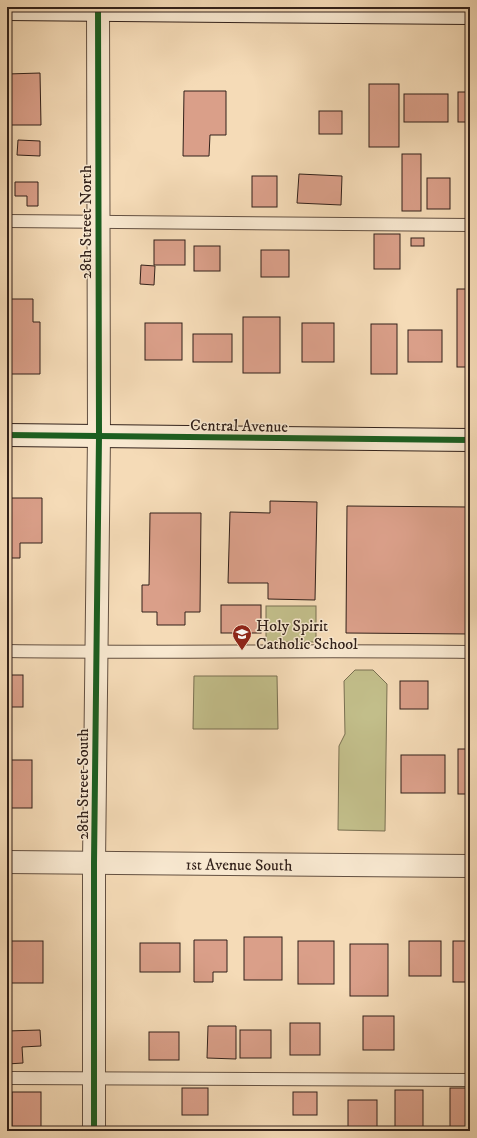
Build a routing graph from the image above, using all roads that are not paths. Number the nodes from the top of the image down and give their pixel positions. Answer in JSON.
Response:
{"nodes":[{"id":1,"x":98,"y":8,"type":"edge"},
{"id":2,"x":7,"y":9,"type":"edge"},
{"id":3,"x":470,"y":13,"type":"edge"},
{"id":4,"x":7,"y":221,"type":"edge"},
{"id":5,"x":98,"y":222,"type":"junction"},
{"id":6,"x":470,"y":225,"type":"edge"},
{"id":7,"x":7,"y":435,"type":"edge"},
{"id":8,"x":99,"y":436,"type":"junction"},
{"id":9,"x":470,"y":440,"type":"edge"},
{"id":10,"x":7,"y":651,"type":"edge"},
{"id":11,"x":96,"y":652,"type":"junction"},
{"id":12,"x":470,"y":652,"type":"edge"},
{"id":13,"x":7,"y":862,"type":"edge"},
{"id":14,"x":94,"y":863,"type":"junction"},
{"id":15,"x":470,"y":866,"type":"edge"},
{"id":16,"x":7,"y":1078,"type":"edge"},
{"id":17,"x":94,"y":1079,"type":"junction"},
{"id":18,"x":470,"y":1080,"type":"edge"},
{"id":19,"x":94,"y":1131,"type":"edge"}],
"edges":[{"from":1,"to":2,"type":"street"},
{"from":1,"to":3,"type":"street"},
{"from":1,"to":5,"type":"street","name":"28th Street North"},
{"from":4,"to":5,"type":"lane"},
{"from":5,"to":6,"type":"lane"},
{"from":5,"to":8,"type":"street","name":"28th Street North"},
{"from":7,"to":8,"type":"street","name":"Central Avenue"},
{"from":8,"to":9,"type":"street","name":"Central Avenue"},
{"from":8,"to":11,"type":"street","name":"28th Street South"},
{"from":10,"to":11,"type":"lane"},
{"from":11,"to":12,"type":"lane"},
{"from":11,"to":14,"type":"street","name":"28th Street South"},
{"from":13,"to":14,"type":"street","name":"1st Avenue South"},
{"from":14,"to":15,"type":"street","name":"1st Avenue South"},
{"from":14,"to":17,"type":"street","name":"28th Street South"},
{"from":16,"to":17,"type":"lane"},
{"from":17,"to":18,"type":"lane"},
{"from":17,"to":19,"type":"street","name":"28th Street South"}]}
